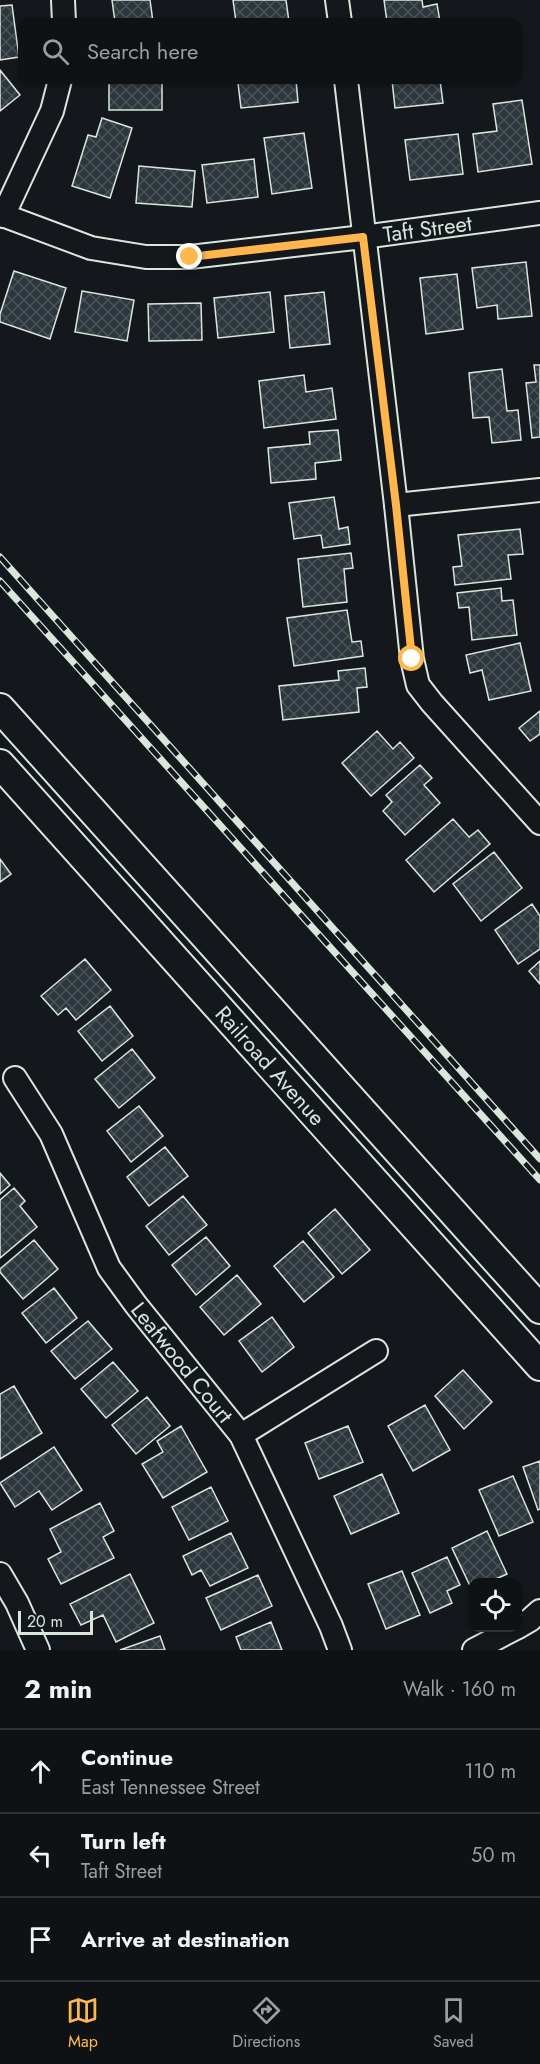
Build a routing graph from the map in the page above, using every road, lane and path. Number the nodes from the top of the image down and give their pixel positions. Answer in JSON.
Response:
{"nodes":[{"id":1,"x":63,"y":0,"type":"edge"},
{"id":2,"x":337,"y":0,"type":"edge"},
{"id":3,"x":64,"y":18,"type":"edge"},
{"id":4,"x":339,"y":18,"type":"edge"},
{"id":5,"x":59,"y":84,"type":"edge"},
{"id":6,"x":346,"y":84,"type":"edge"},
{"id":7,"x":540,"y":213,"type":"edge"},
{"id":8,"x":2,"y":215,"type":"edge"},
{"id":9,"x":363,"y":237,"type":"junction"},
{"id":10,"x":540,"y":490,"type":"edge"},
{"id":11,"x":396,"y":505,"type":"junction"},
{"id":12,"x":0,"y":708,"type":"edge"},
{"id":13,"x":0,"y":764,"type":"edge"},
{"id":14,"x":540,"y":823,"type":"edge"},
{"id":15,"x":15,"y":1078,"type":"dead end"},
{"id":16,"x":540,"y":1309,"type":"edge"},
{"id":17,"x":376,"y":1351,"type":"dead end"},
{"id":18,"x":540,"y":1366,"type":"edge"},
{"id":19,"x":241,"y":1435,"type":"junction"},
{"id":20,"x":0,"y":1574,"type":"edge"},
{"id":21,"x":540,"y":1611,"type":"edge"},
{"id":22,"x":522,"y":1624,"type":"edge"},
{"id":23,"x":508,"y":1632,"type":"edge"},
{"id":24,"x":38,"y":1650,"type":"edge"},
{"id":25,"x":340,"y":1650,"type":"edge"},
{"id":26,"x":474,"y":1650,"type":"edge"}],
"edges":[{"from":1,"to":3,"type":"street"},
{"from":2,"to":4,"type":"street"},
{"from":5,"to":8,"type":"street"},
{"from":6,"to":9,"type":"street"},
{"from":7,"to":9,"type":"street","name":"Taft Street"},
{"from":8,"to":9,"type":"street","name":"Taft Street"},
{"from":9,"to":11,"type":"street"},
{"from":10,"to":11,"type":"street"},
{"from":11,"to":14,"type":"street"},
{"from":12,"to":16,"type":"street","name":"Railroad Avenue"},
{"from":13,"to":18,"type":"street","name":"Railroad Avenue"},
{"from":15,"to":19,"type":"street","name":"Leafwood Court"},
{"from":17,"to":19,"type":"street"},
{"from":19,"to":25,"type":"street","name":"Leafwood Court"},
{"from":20,"to":24,"type":"street"},
{"from":21,"to":22,"type":"street"},
{"from":23,"to":26,"type":"street"}]}
